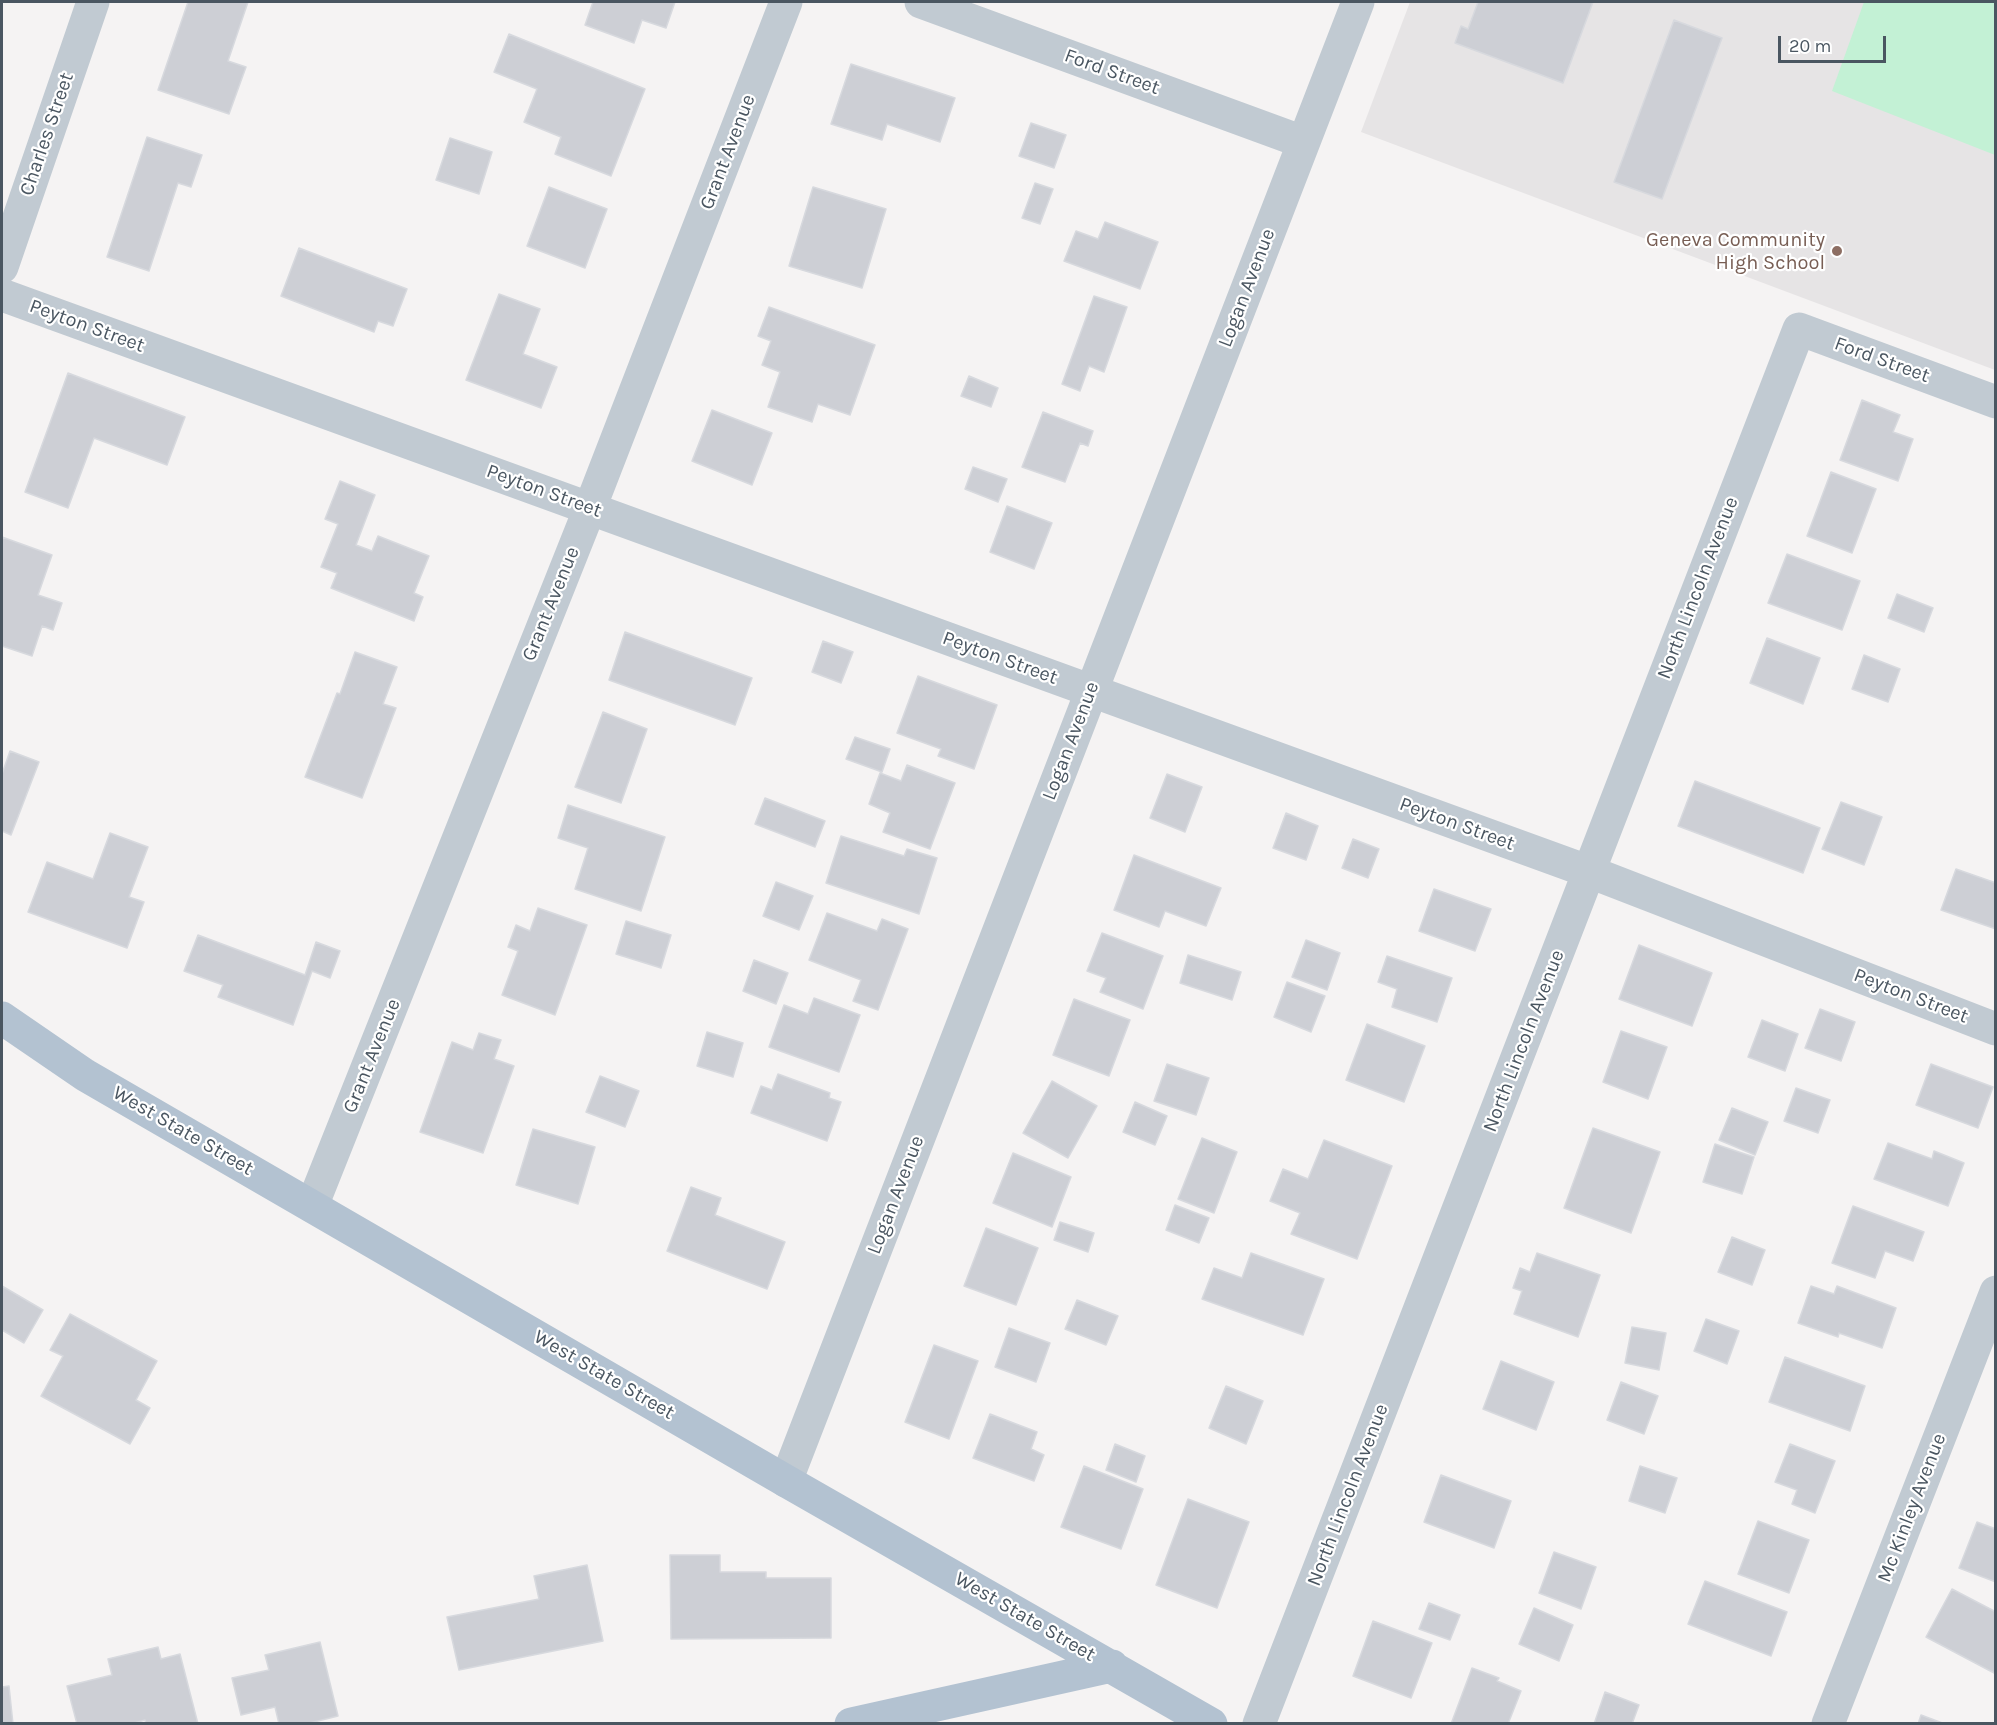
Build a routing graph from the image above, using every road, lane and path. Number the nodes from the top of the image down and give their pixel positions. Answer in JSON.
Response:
{"nodes":[{"id":1,"x":93,"y":2,"type":"edge"},
{"id":2,"x":786,"y":2,"type":"edge"},
{"id":3,"x":921,"y":2,"type":"edge"},
{"id":4,"x":1358,"y":2,"type":"edge"},
{"id":5,"x":1304,"y":142,"type":"junction"},
{"id":6,"x":2,"y":267,"type":"edge"},
{"id":7,"x":2,"y":295,"type":"edge"},
{"id":8,"x":1787,"y":359,"type":"joint"},
{"id":9,"x":1995,"y":402,"type":"edge"},
{"id":10,"x":590,"y":508,"type":"junction"},
{"id":11,"x":1090,"y":691,"type":"junction"},
{"id":12,"x":1590,"y":872,"type":"junction"},
{"id":13,"x":2,"y":1018,"type":"edge"},
{"id":14,"x":1995,"y":1029,"type":"edge"},
{"id":15,"x":312,"y":1206,"type":"junction"},
{"id":16,"x":1995,"y":1292,"type":"edge"},
{"id":17,"x":786,"y":1481,"type":"junction"},
{"id":18,"x":1112,"y":1666,"type":"junction"},
{"id":19,"x":851,"y":1724,"type":"edge"},
{"id":20,"x":1211,"y":1724,"type":"edge"},
{"id":21,"x":1259,"y":1724,"type":"edge"},
{"id":22,"x":1828,"y":1724,"type":"edge"}],
"edges":[{"from":1,"to":6,"type":"street","name":"Charles Street"},
{"from":2,"to":10,"type":"street","name":"Grant Avenue"},
{"from":3,"to":5,"type":"street","name":"Ford Street"},
{"from":4,"to":5,"type":"street","name":"Logan Avenue"},
{"from":5,"to":11,"type":"street","name":"Logan Avenue"},
{"from":7,"to":10,"type":"street","name":"Peyton Street"},
{"from":8,"to":9,"type":"street","name":"Ford Street"},
{"from":8,"to":12,"type":"street","name":"North Lincoln Avenue"},
{"from":10,"to":11,"type":"street","name":"Peyton Street"},
{"from":10,"to":15,"type":"street","name":"Grant Avenue"},
{"from":11,"to":12,"type":"street","name":"Peyton Street"},
{"from":11,"to":17,"type":"street","name":"Logan Avenue"},
{"from":12,"to":14,"type":"street","name":"Peyton Street"},
{"from":12,"to":21,"type":"street","name":"North Lincoln Avenue"},
{"from":13,"to":15,"type":"main road","name":"West State Street"},
{"from":15,"to":17,"type":"main road","name":"West State Street"},
{"from":16,"to":22,"type":"street","name":"Mc Kinley Avenue"},
{"from":17,"to":18,"type":"main road","name":"West State Street"},
{"from":18,"to":19,"type":"main road"},
{"from":18,"to":20,"type":"main road","name":"West State Street"}]}
